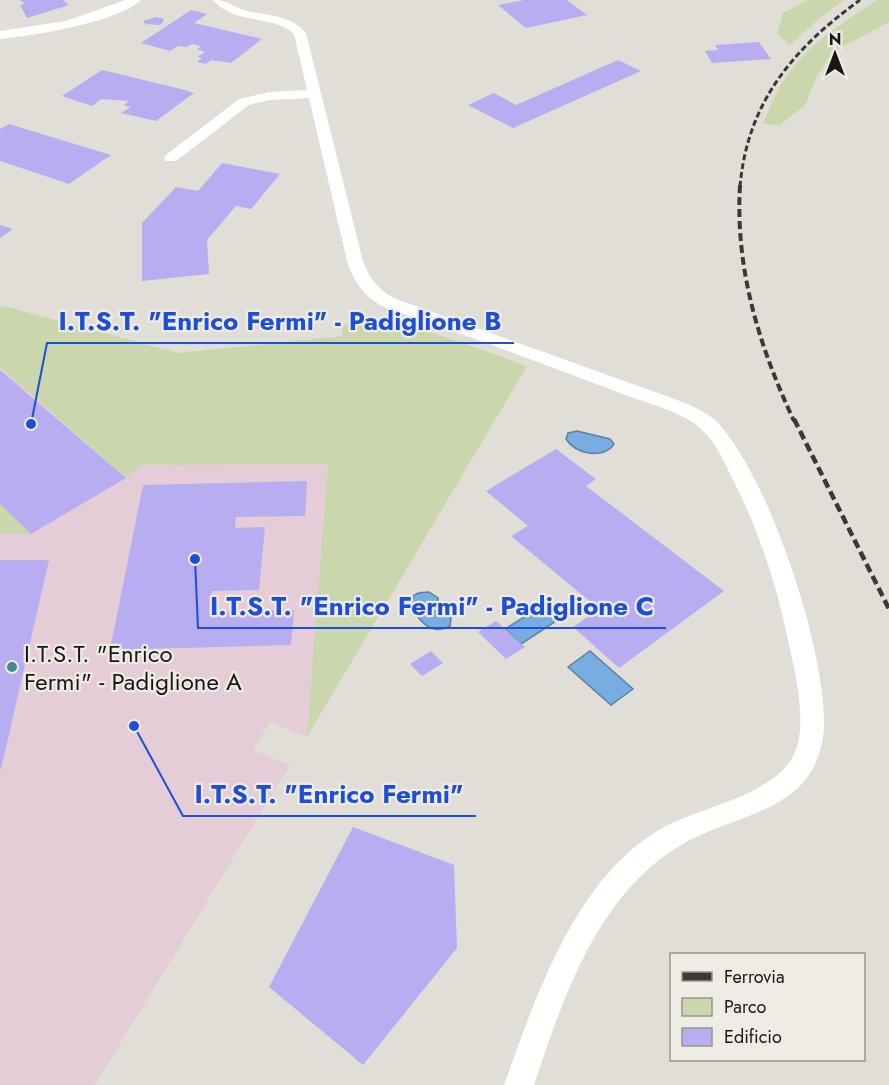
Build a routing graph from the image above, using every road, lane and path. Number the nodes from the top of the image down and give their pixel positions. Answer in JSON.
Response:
{"nodes":[{"id":1,"x":135,"y":0,"type":"edge"},
{"id":2,"x":219,"y":0,"type":"edge"},
{"id":3,"x":0,"y":35,"type":"edge"},
{"id":4,"x":315,"y":94,"type":"junction"},
{"id":5,"x":171,"y":158,"type":"dead end"},
{"id":6,"x":519,"y":1085,"type":"edge"}],
"edges":[{"from":1,"to":3,"type":"lane"},
{"from":2,"to":4,"type":"lane"},
{"from":4,"to":5,"type":"lane"},
{"from":4,"to":6,"type":"lane"}]}
